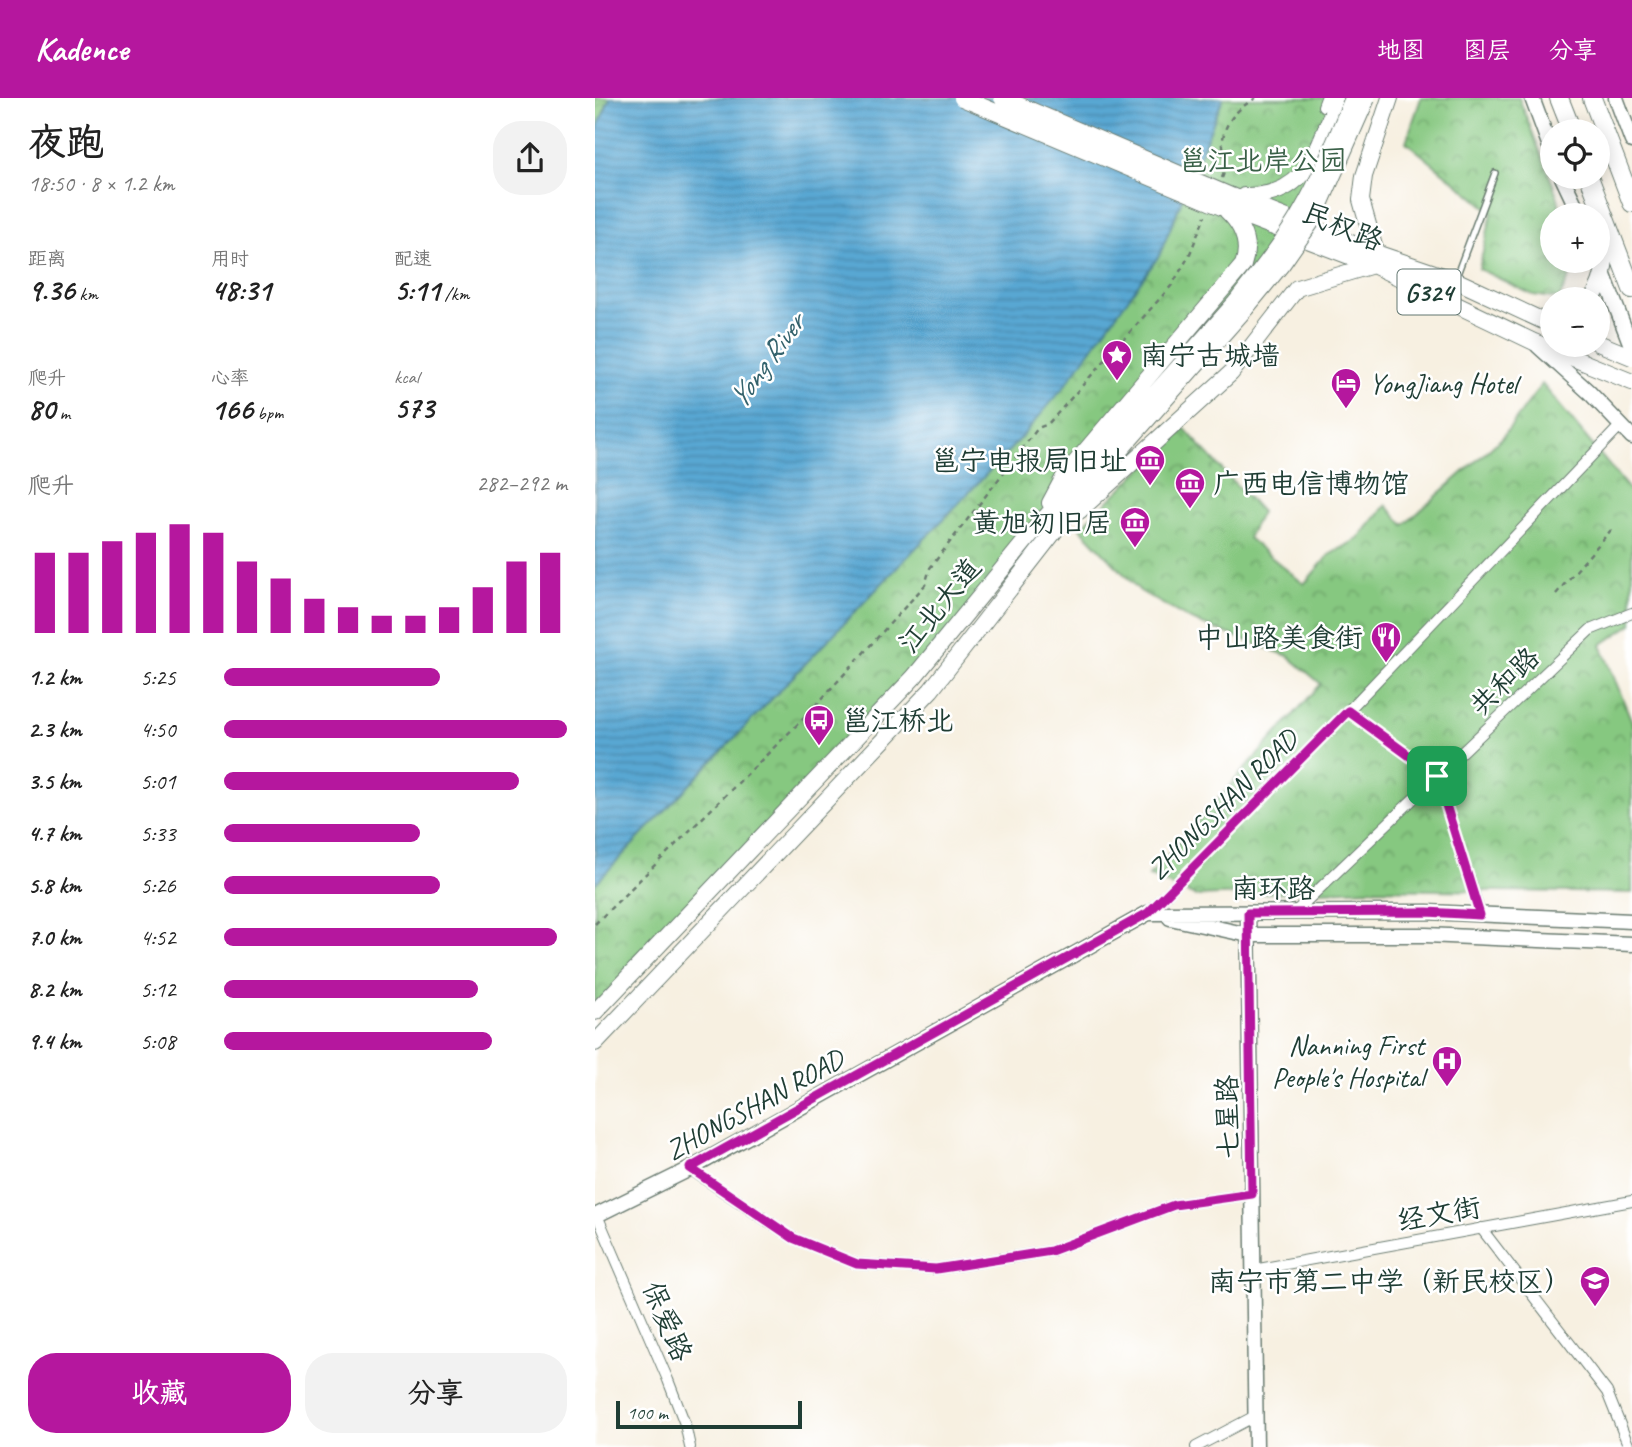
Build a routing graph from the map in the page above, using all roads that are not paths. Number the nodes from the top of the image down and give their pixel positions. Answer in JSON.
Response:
{"nodes":[{"id":1,"x":962,"y":98,"type":"edge"},
{"id":2,"x":1002,"y":98,"type":"edge"},
{"id":3,"x":1338,"y":98,"type":"edge"},
{"id":4,"x":1353,"y":98,"type":"edge"},
{"id":5,"x":1367,"y":98,"type":"edge"},
{"id":6,"x":1390,"y":98,"type":"edge"},
{"id":7,"x":1532,"y":98,"type":"edge"},
{"id":8,"x":1559,"y":98,"type":"edge"},
{"id":9,"x":1616,"y":98,"type":"edge"},
{"id":10,"x":1594,"y":101,"type":"edge"},
{"id":11,"x":1567,"y":119,"type":"edge"},
{"id":12,"x":1540,"y":120,"type":"edge"},
{"id":13,"x":1632,"y":141,"type":"edge"},
{"id":14,"x":1495,"y":173,"type":"dead end"},
{"id":15,"x":1228,"y":202,"type":"junction"},
{"id":16,"x":1632,"y":203,"type":"edge"},
{"id":17,"x":1610,"y":231,"type":"edge"},
{"id":18,"x":1375,"y":259,"type":"junction"},
{"id":19,"x":1604,"y":273,"type":"edge"},
{"id":20,"x":1455,"y":280,"type":"junction"},
{"id":21,"x":1632,"y":289,"type":"edge"},
{"id":22,"x":1531,"y":316,"type":"junction"},
{"id":23,"x":1540,"y":316,"type":"edge"},
{"id":24,"x":1540,"y":319,"type":"edge"},
{"id":25,"x":1534,"y":342,"type":"junction"},
{"id":26,"x":1610,"y":348,"type":"edge"},
{"id":27,"x":1632,"y":348,"type":"edge"},
{"id":28,"x":1632,"y":357,"type":"edge"},
{"id":29,"x":1632,"y":382,"type":"edge"},
{"id":30,"x":1621,"y":425,"type":"junction"},
{"id":31,"x":1632,"y":437,"type":"edge"},
{"id":32,"x":1095,"y":470,"type":"junction"},
{"id":33,"x":1036,"y":528,"type":"junction"},
{"id":34,"x":1051,"y":536,"type":"junction"},
{"id":35,"x":1632,"y":613,"type":"edge"},
{"id":36,"x":1348,"y":711,"type":"junction"},
{"id":37,"x":1437,"y":776,"type":"junction"},
{"id":38,"x":1148,"y":913,"type":"junction"},
{"id":39,"x":1248,"y":913,"type":"junction"},
{"id":40,"x":1294,"y":913,"type":"junction"},
{"id":41,"x":1480,"y":915,"type":"junction"},
{"id":42,"x":1632,"y":921,"type":"edge"},
{"id":43,"x":1249,"y":936,"type":"junction"},
{"id":44,"x":1632,"y":944,"type":"edge"},
{"id":45,"x":595,"y":1012,"type":"edge"},
{"id":46,"x":595,"y":1043,"type":"edge"},
{"id":47,"x":690,"y":1168,"type":"junction"},
{"id":48,"x":1252,"y":1194,"type":"junction"},
{"id":49,"x":1632,"y":1201,"type":"edge"},
{"id":50,"x":596,"y":1215,"type":"edge"},
{"id":51,"x":1481,"y":1228,"type":"junction"},
{"id":52,"x":1253,"y":1270,"type":"junction"},
{"id":53,"x":1255,"y":1416,"type":"junction"},
{"id":54,"x":690,"y":1447,"type":"edge"},
{"id":55,"x":1196,"y":1447,"type":"edge"},
{"id":56,"x":1256,"y":1447,"type":"edge"},
{"id":57,"x":1629,"y":1447,"type":"edge"}],
"edges":[{"from":1,"to":15,"type":"main road","number":"G324","bridge":true},
{"from":2,"to":15,"type":"main road","number":"G324","bridge":true},
{"from":3,"to":15,"type":"main road"},
{"from":4,"to":32,"type":"main road","name":"江北大道","bridge":true},
{"from":5,"to":32,"type":"main road","name":"江北大道","bridge":true},
{"from":6,"to":18,"type":"main road"},
{"from":7,"to":12,"type":"main road"},
{"from":8,"to":11,"type":"highway"},
{"from":9,"to":13,"type":"main road"},
{"from":10,"to":16,"type":"highway"},
{"from":14,"to":20,"type":"lane"},
{"from":15,"to":18,"type":"main road","name":"民权路","number":"G324"},
{"from":15,"to":33,"type":"main road"},
{"from":17,"to":21,"type":"highway"},
{"from":18,"to":20,"type":"main road","name":"民权路","number":"G324"},
{"from":18,"to":25,"type":"main road","name":"民权路","number":"G324"},
{"from":18,"to":34,"type":"main road"},
{"from":19,"to":27,"type":"main road"},
{"from":20,"to":22,"type":"main road","name":"民权路","number":"G324"},
{"from":22,"to":23,"type":"main road"},
{"from":22,"to":24,"type":"main road","name":"民权路","number":"G324"},
{"from":25,"to":29,"type":"main road","name":"民权路","number":"G324"},
{"from":25,"to":30,"type":"main road"},
{"from":26,"to":28,"type":"main road"},
{"from":30,"to":31,"type":"main road"},
{"from":30,"to":36,"type":"street","name":"ZHONGSHAN ROAD"},
{"from":32,"to":33,"type":"main road","name":"江北大道"},
{"from":32,"to":34,"type":"main road","name":"江北大道"},
{"from":33,"to":45,"type":"main road","name":"江北大道"},
{"from":34,"to":46,"type":"main road","name":"江北大道"},
{"from":35,"to":37,"type":"street","name":"共和路"},
{"from":36,"to":37,"type":"street"},
{"from":36,"to":38,"type":"street","name":"ZHONGSHAN ROAD"},
{"from":37,"to":40,"type":"street","name":"共和路"},
{"from":37,"to":41,"type":"street"},
{"from":38,"to":39,"type":"main road","name":"南环路"},
{"from":38,"to":43,"type":"main road","name":"南环路"},
{"from":38,"to":47,"type":"main road","name":"ZHONGSHAN ROAD"},
{"from":39,"to":40,"type":"main road","name":"南环路"},
{"from":39,"to":43,"type":"main road","name":"七星路"},
{"from":40,"to":41,"type":"main road","name":"南环路"},
{"from":41,"to":42,"type":"main road","name":"南环路"},
{"from":43,"to":44,"type":"main road","name":"南环路"},
{"from":43,"to":48,"type":"main road","name":"七星路"},
{"from":47,"to":48,"type":"street"},
{"from":47,"to":50,"type":"main road","name":"ZHONGSHAN ROAD"},
{"from":48,"to":52,"type":"main road","name":"七星路"},
{"from":49,"to":51,"type":"street","name":"经文街"},
{"from":50,"to":54,"type":"street","name":"保爱路"},
{"from":51,"to":52,"type":"street","name":"经文街"},
{"from":51,"to":57,"type":"street"},
{"from":52,"to":53,"type":"main road","name":"七星路"},
{"from":53,"to":55,"type":"street"},
{"from":53,"to":56,"type":"main road","name":"七星路"}]}
